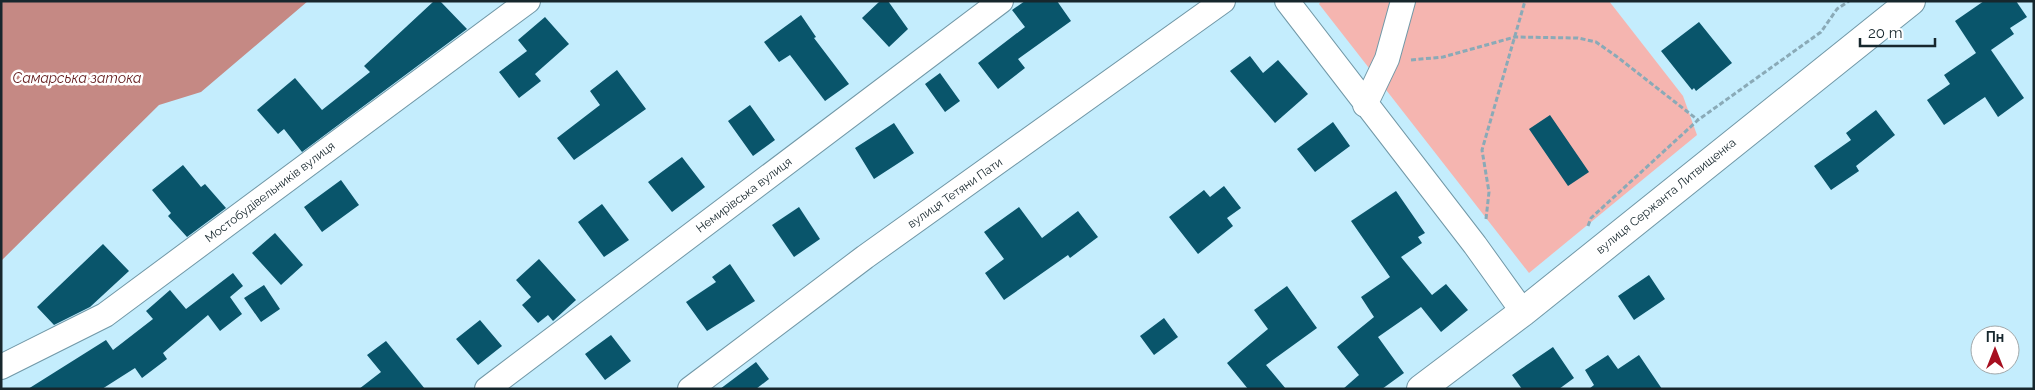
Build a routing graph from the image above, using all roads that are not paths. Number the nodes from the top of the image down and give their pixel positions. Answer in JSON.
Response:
{"nodes":[{"id":1,"x":528,"y":1,"type":"edge"},
{"id":2,"x":1001,"y":1,"type":"edge"},
{"id":3,"x":1223,"y":1,"type":"edge"},
{"id":4,"x":1286,"y":1,"type":"edge"},
{"id":5,"x":1403,"y":1,"type":"edge"},
{"id":6,"x":1911,"y":1,"type":"edge"},
{"id":7,"x":1365,"y":105,"type":"junction"},
{"id":8,"x":1523,"y":312,"type":"junction"},
{"id":9,"x":1,"y":367,"type":"edge"},
{"id":10,"x":487,"y":389,"type":"edge"},
{"id":11,"x":690,"y":389,"type":"edge"},
{"id":12,"x":1421,"y":389,"type":"edge"}],
"edges":[{"from":1,"to":9,"type":"street","name":"Мостобудівельників вулиця"},
{"from":2,"to":10,"type":"street","name":"Немирівська вулиця"},
{"from":3,"to":11,"type":"street","name":"вулиця Тетяни Пати"},
{"from":4,"to":7,"type":"street"},
{"from":5,"to":7,"type":"street"},
{"from":6,"to":8,"type":"main road","name":"вулиця Сержанта Литвищенка"},
{"from":7,"to":8,"type":"street"},
{"from":8,"to":12,"type":"main road","name":"вулиця Сержанта Литвищенка"}]}
